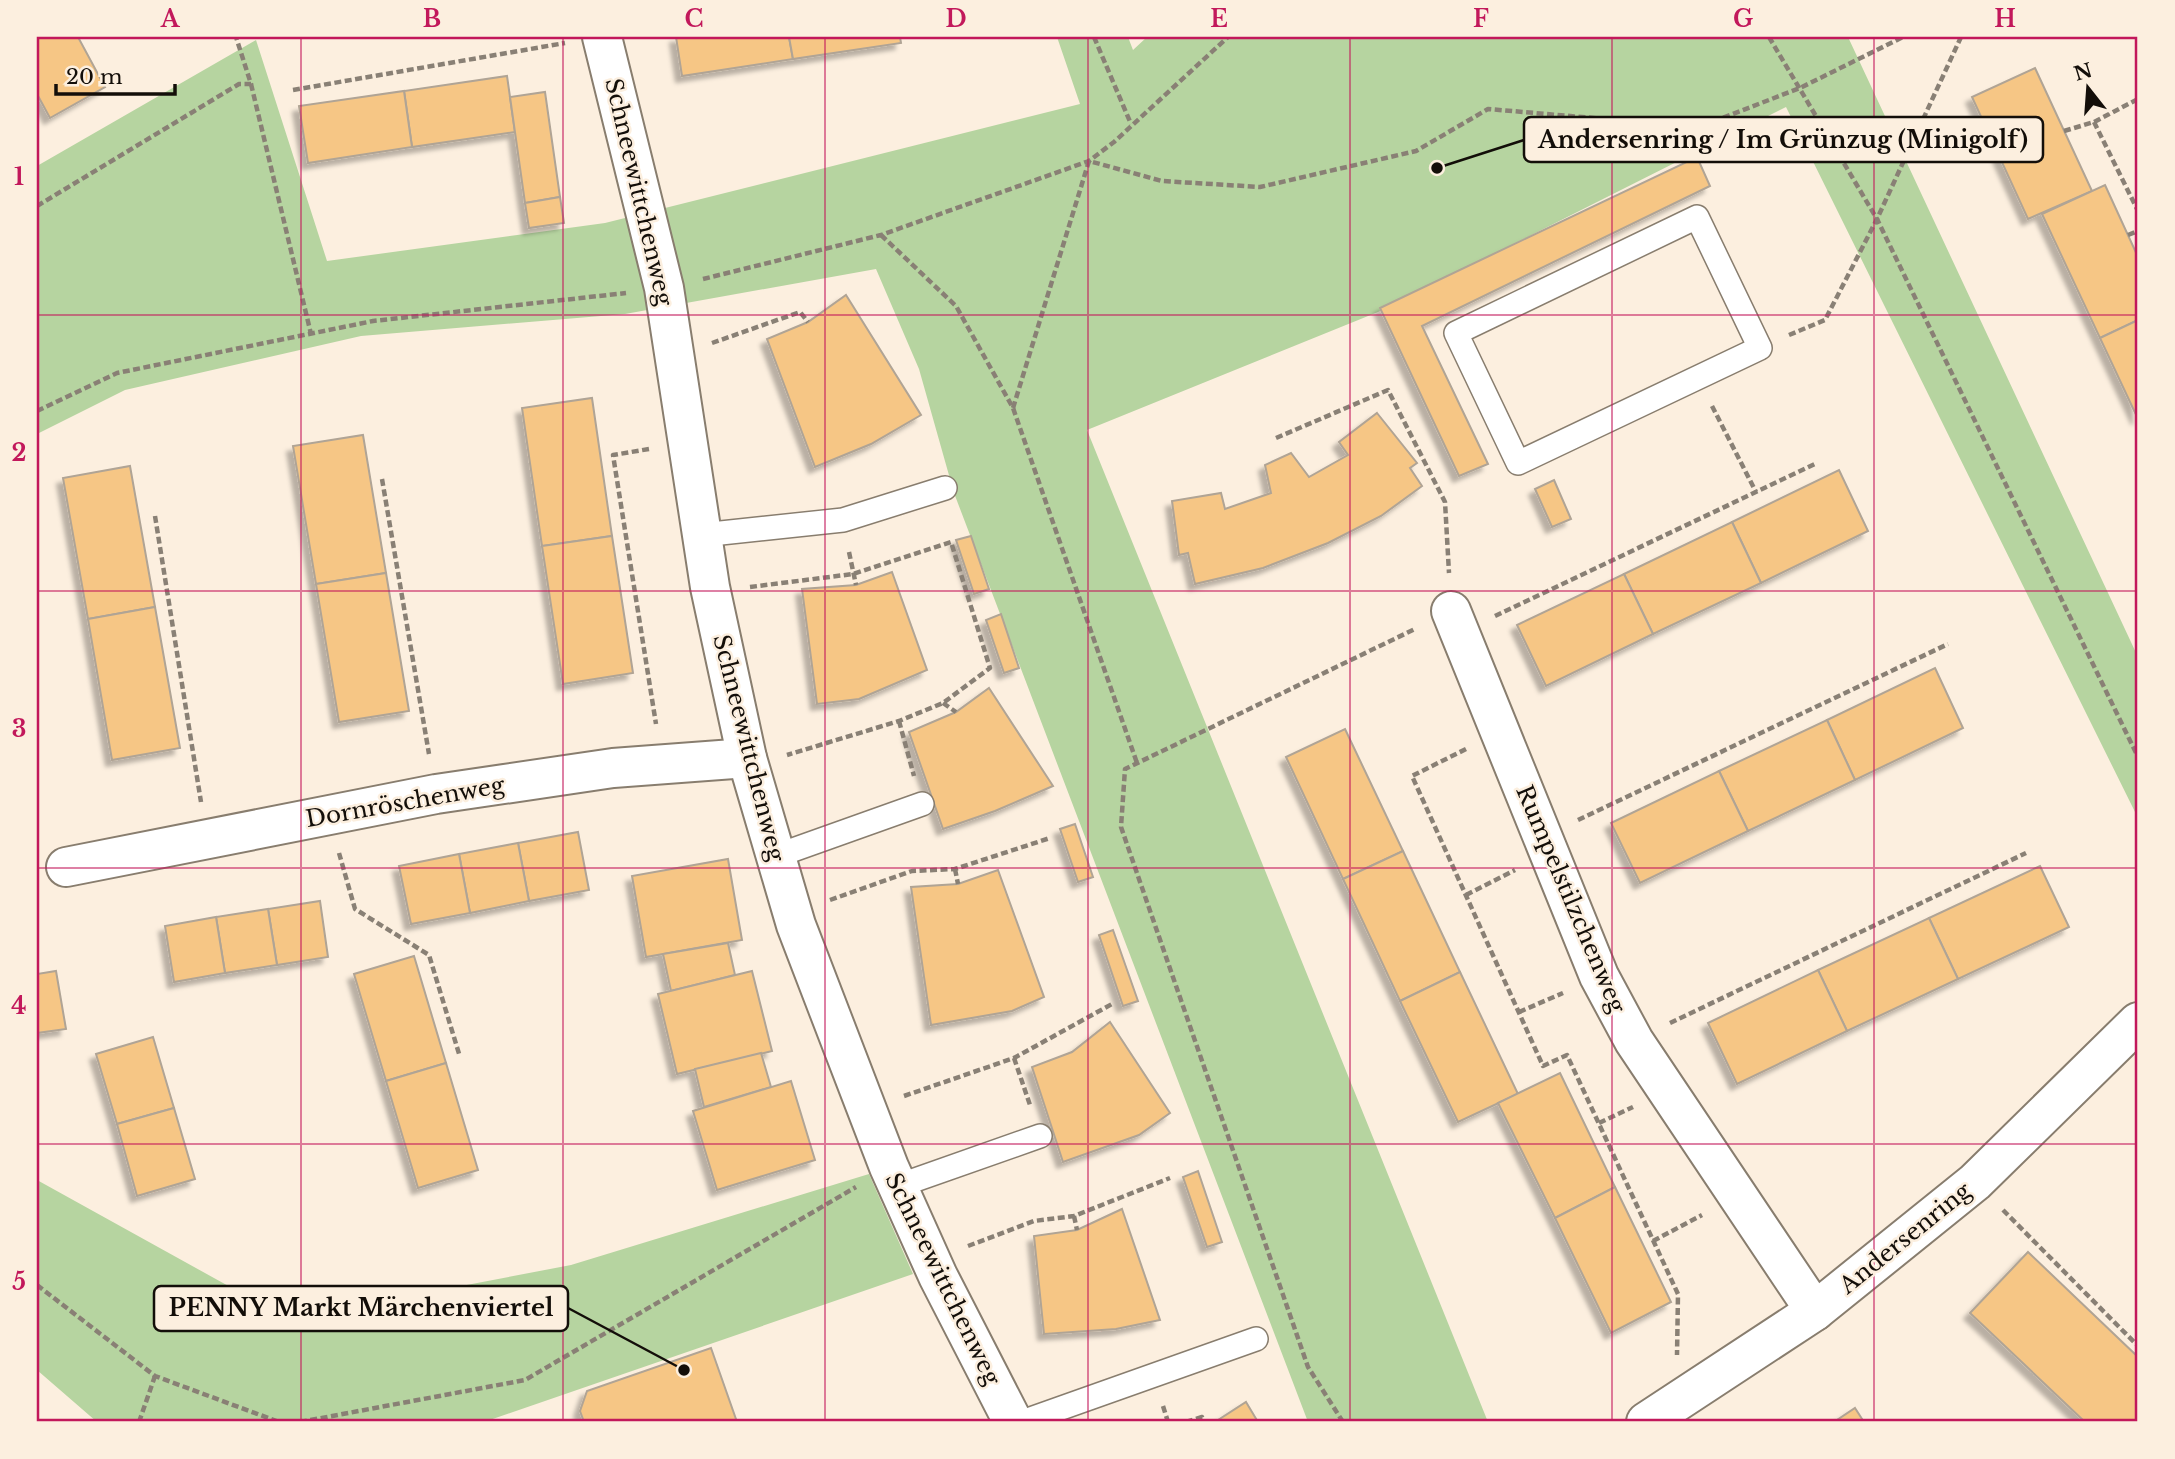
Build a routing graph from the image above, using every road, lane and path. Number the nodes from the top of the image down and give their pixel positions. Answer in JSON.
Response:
{"nodes":[{"id":1,"x":236,"y":37,"type":"edge"},
{"id":2,"x":601,"y":37,"type":"edge"},
{"id":3,"x":1094,"y":37,"type":"edge"},
{"id":4,"x":1769,"y":37,"type":"edge"},
{"id":5,"x":1903,"y":37,"type":"edge"},
{"id":6,"x":1961,"y":37,"type":"edge"},
{"id":7,"x":251,"y":84,"type":"junction"},
{"id":8,"x":1800,"y":88,"type":"junction"},
{"id":9,"x":293,"y":90,"type":"dead end"},
{"id":10,"x":2138,"y":99,"type":"edge"},
{"id":11,"x":2094,"y":122,"type":"junction"},
{"id":12,"x":1131,"y":124,"type":"dead end"},
{"id":13,"x":2064,"y":131,"type":"dead end"},
{"id":14,"x":37,"y":206,"type":"edge"},
{"id":15,"x":2138,"y":211,"type":"edge"},
{"id":16,"x":1877,"y":219,"type":"junction"},
{"id":17,"x":2138,"y":231,"type":"edge"},
{"id":18,"x":881,"y":235,"type":"dead end"},
{"id":19,"x":2128,"y":235,"type":"dead end"},
{"id":20,"x":808,"y":322,"type":"dead end"},
{"id":21,"x":310,"y":334,"type":"dead end"},
{"id":22,"x":1760,"y":348,"type":"junction"},
{"id":23,"x":674,"y":356,"type":"junction"},
{"id":24,"x":1698,"y":377,"type":"junction"},
{"id":25,"x":1013,"y":408,"type":"junction"},
{"id":26,"x":1276,"y":438,"type":"dead end"},
{"id":27,"x":688,"y":443,"type":"junction"},
{"id":28,"x":1817,"y":463,"type":"dead end"},
{"id":29,"x":382,"y":479,"type":"dead end"},
{"id":30,"x":945,"y":488,"type":"dead end"},
{"id":31,"x":1756,"y":492,"type":"junction"},
{"id":32,"x":155,"y":516,"type":"dead end"},
{"id":33,"x":702,"y":536,"type":"junction"},
{"id":34,"x":711,"y":592,"type":"junction"},
{"id":35,"x":1455,"y":622,"type":"junction"},
{"id":36,"x":1948,"y":644,"type":"dead end"},
{"id":37,"x":943,"y":703,"type":"junction"},
{"id":38,"x":956,"y":712,"type":"dead end"},
{"id":39,"x":899,"y":721,"type":"junction"},
{"id":40,"x":1500,"y":732,"type":"junction"},
{"id":41,"x":2138,"y":757,"type":"edge"},
{"id":42,"x":749,"y":763,"type":"junction"},
{"id":43,"x":1138,"y":763,"type":"junction"},
{"id":44,"x":663,"y":765,"type":"junction"},
{"id":45,"x":436,"y":794,"type":"junction"},
{"id":46,"x":922,"y":804,"type":"joint"},
{"id":47,"x":327,"y":813,"type":"junction"},
{"id":48,"x":1050,"y":838,"type":"dead end"},
{"id":49,"x":207,"y":840,"type":"junction"},
{"id":50,"x":1546,"y":844,"type":"junction"},
{"id":51,"x":2026,"y":853,"type":"dead end"},
{"id":52,"x":776,"y":856,"type":"junction"},
{"id":53,"x":66,"y":867,"type":"dead end"},
{"id":54,"x":955,"y":869,"type":"junction"},
{"id":55,"x":958,"y":884,"type":"dead end"},
{"id":56,"x":1466,"y":895,"type":"junction"},
{"id":57,"x":793,"y":913,"type":"junction"},
{"id":58,"x":1600,"y":976,"type":"junction"},
{"id":59,"x":1112,"y":1004,"type":"dead end"},
{"id":60,"x":1519,"y":1013,"type":"junction"},
{"id":61,"x":2138,"y":1022,"type":"edge"},
{"id":62,"x":1634,"y":1041,"type":"junction"},
{"id":63,"x":460,"y":1057,"type":"dead end"},
{"id":64,"x":1014,"y":1058,"type":"junction"},
{"id":65,"x":867,"y":1109,"type":"junction"},
{"id":66,"x":1040,"y":1136,"type":"joint"},
{"id":67,"x":894,"y":1177,"type":"junction"},
{"id":68,"x":1170,"y":1178,"type":"dead end"},
{"id":69,"x":1975,"y":1182,"type":"junction"},
{"id":70,"x":1738,"y":1197,"type":"junction"},
{"id":71,"x":1074,"y":1216,"type":"junction"},
{"id":72,"x":1077,"y":1230,"type":"dead end"},
{"id":73,"x":1653,"y":1241,"type":"junction"},
{"id":74,"x":931,"y":1261,"type":"junction"},
{"id":75,"x":37,"y":1285,"type":"edge"},
{"id":76,"x":1815,"y":1311,"type":"junction"},
{"id":77,"x":1256,"y":1339,"type":"dead end"},
{"id":78,"x":2138,"y":1346,"type":"edge"},
{"id":79,"x":155,"y":1376,"type":"junction"},
{"id":80,"x":1689,"y":1394,"type":"junction"},
{"id":81,"x":139,"y":1422,"type":"edge"},
{"id":82,"x":279,"y":1422,"type":"edge"},
{"id":83,"x":300,"y":1422,"type":"edge"},
{"id":84,"x":1013,"y":1422,"type":"edge"},
{"id":85,"x":1022,"y":1422,"type":"edge"},
{"id":86,"x":1186,"y":1422,"type":"edge"},
{"id":87,"x":1204,"y":1422,"type":"edge"},
{"id":88,"x":1343,"y":1422,"type":"edge"},
{"id":89,"x":1646,"y":1422,"type":"edge"}],
"edges":[{"from":1,"to":7,"type":"path"},
{"from":2,"to":9,"type":"path"},
{"from":2,"to":23,"type":"street","name":"Schneewittchenweg"},
{"from":3,"to":12,"type":"path"},
{"from":4,"to":8,"type":"path"},
{"from":5,"to":8,"type":"path"},
{"from":6,"to":16,"type":"path"},
{"from":7,"to":14,"type":"path"},
{"from":7,"to":21,"type":"path"},
{"from":8,"to":16,"type":"path"},
{"from":8,"to":25,"type":"path"},
{"from":10,"to":11,"type":"path"},
{"from":11,"to":13,"type":"path"},
{"from":11,"to":15,"type":"path"},
{"from":16,"to":22,"type":"path"},
{"from":16,"to":41,"type":"path"},
{"from":17,"to":19,"type":"path"},
{"from":18,"to":25,"type":"path"},
{"from":20,"to":23,"type":"path"},
{"from":22,"to":24,"type":"lane"},
{"from":22,"to":24,"type":"lane"},
{"from":23,"to":27,"type":"street","name":"Schneewittchenweg"},
{"from":24,"to":31,"type":"path"},
{"from":25,"to":43,"type":"path"},
{"from":26,"to":35,"type":"path"},
{"from":27,"to":33,"type":"street","name":"Schneewittchenweg"},
{"from":27,"to":44,"type":"path"},
{"from":28,"to":31,"type":"path"},
{"from":29,"to":45,"type":"path"},
{"from":30,"to":33,"type":"lane"},
{"from":31,"to":35,"type":"path"},
{"from":32,"to":49,"type":"path"},
{"from":33,"to":34,"type":"street","name":"Schneewittchenweg"},
{"from":34,"to":37,"type":"path"},
{"from":34,"to":42,"type":"street","name":"Schneewittchenweg"},
{"from":35,"to":40,"type":"street","name":"Rumpelstilzchenweg"},
{"from":35,"to":43,"type":"path"},
{"from":36,"to":50,"type":"path"},
{"from":37,"to":38,"type":"path"},
{"from":37,"to":39,"type":"path"},
{"from":39,"to":42,"type":"path"},
{"from":39,"to":46,"type":"path"},
{"from":40,"to":50,"type":"street","name":"Rumpelstilzchenweg"},
{"from":40,"to":56,"type":"path"},
{"from":42,"to":44,"type":"street","name":"Dornröschenweg"},
{"from":42,"to":52,"type":"street","name":"Schneewittchenweg"},
{"from":43,"to":88,"type":"path"},
{"from":44,"to":45,"type":"street","name":"Dornröschenweg"},
{"from":45,"to":47,"type":"street","name":"Dornröschenweg"},
{"from":46,"to":52,"type":"lane"},
{"from":47,"to":49,"type":"street","name":"Dornröschenweg"},
{"from":47,"to":63,"type":"path"},
{"from":48,"to":54,"type":"path"},
{"from":49,"to":53,"type":"street","name":"Dornröschenweg"},
{"from":50,"to":56,"type":"path"},
{"from":50,"to":58,"type":"street","name":"Rumpelstilzchenweg"},
{"from":51,"to":62,"type":"path"},
{"from":52,"to":57,"type":"street","name":"Schneewittchenweg"},
{"from":54,"to":55,"type":"path"},
{"from":54,"to":57,"type":"path"},
{"from":56,"to":60,"type":"path"},
{"from":57,"to":65,"type":"street","name":"Schneewittchenweg"},
{"from":58,"to":60,"type":"path"},
{"from":58,"to":62,"type":"street","name":"Rumpelstilzchenweg"},
{"from":59,"to":64,"type":"path"},
{"from":60,"to":73,"type":"path"},
{"from":61,"to":69,"type":"street","name":"Andersenring"},
{"from":62,"to":70,"type":"street","name":"Rumpelstilzchenweg"},
{"from":64,"to":65,"type":"path"},
{"from":64,"to":66,"type":"path"},
{"from":65,"to":67,"type":"street","name":"Schneewittchenweg"},
{"from":66,"to":67,"type":"lane"},
{"from":67,"to":74,"type":"street","name":"Schneewittchenweg"},
{"from":67,"to":83,"type":"path"},
{"from":68,"to":71,"type":"path"},
{"from":69,"to":76,"type":"street","name":"Andersenring"},
{"from":69,"to":78,"type":"path"},
{"from":70,"to":73,"type":"path"},
{"from":70,"to":76,"type":"street","name":"Rumpelstilzchenweg"},
{"from":71,"to":72,"type":"path"},
{"from":71,"to":74,"type":"path"},
{"from":73,"to":80,"type":"path"},
{"from":74,"to":84,"type":"street","name":"Schneewittchenweg"},
{"from":75,"to":79,"type":"path"},
{"from":76,"to":80,"type":"street","name":"Andersenring"},
{"from":77,"to":85,"type":"lane"},
{"from":79,"to":81,"type":"path"},
{"from":79,"to":82,"type":"path"},
{"from":80,"to":89,"type":"street","name":"Andersenring"},
{"from":86,"to":87,"type":"path"}]}
